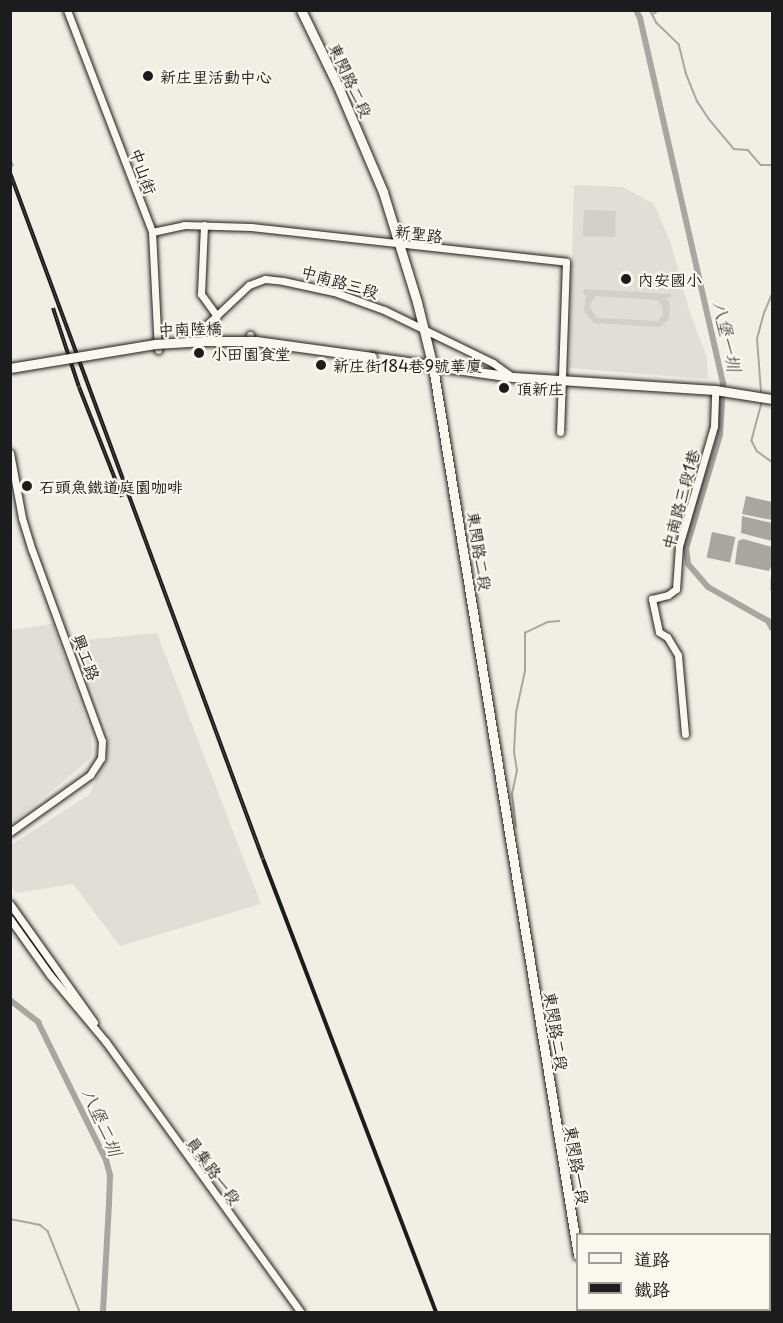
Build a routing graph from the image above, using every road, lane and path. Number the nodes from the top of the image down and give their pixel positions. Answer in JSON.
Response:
{"nodes":[{"id":1,"x":67,"y":10,"type":"edge"},
{"id":2,"x":301,"y":10,"type":"edge"},
{"id":3,"x":204,"y":225,"type":"junction"},
{"id":4,"x":152,"y":232,"type":"junction"},
{"id":5,"x":399,"y":243,"type":"junction"},
{"id":6,"x":218,"y":316,"type":"junction"},
{"id":7,"x":425,"y":332,"type":"junction"},
{"id":8,"x":198,"y":333,"type":"dead end"},
{"id":9,"x":250,"y":335,"type":"dead end"},
{"id":10,"x":158,"y":350,"type":"dead end"},
{"id":11,"x":251,"y":350,"type":"dead end"},
{"id":12,"x":372,"y":357,"type":"joint"},
{"id":13,"x":433,"y":367,"type":"junction"},
{"id":14,"x":10,"y":368,"type":"edge"},
{"id":15,"x":513,"y":377,"type":"junction"},
{"id":16,"x":562,"y":380,"type":"junction"},
{"id":17,"x":716,"y":390,"type":"junction"},
{"id":18,"x":772,"y":399,"type":"edge"},
{"id":19,"x":560,"y":432,"type":"dead end"},
{"id":20,"x":10,"y":453,"type":"edge"},
{"id":21,"x":685,"y":734,"type":"dead end"},
{"id":22,"x":10,"y":832,"type":"edge"},
{"id":23,"x":10,"y":904,"type":"edge"},
{"id":24,"x":10,"y":918,"type":"edge"},
{"id":25,"x":105,"y":1042,"type":"junction"},
{"id":26,"x":555,"y":1116,"type":"joint"},
{"id":27,"x":576,"y":1242,"type":"edge"},
{"id":28,"x":301,"y":1312,"type":"edge"}],
"edges":[{"from":1,"to":4,"type":"street","name":"中山街"},
{"from":2,"to":5,"type":"main road","name":"東閔路二段"},
{"from":3,"to":4,"type":"street","name":"新聖路"},
{"from":3,"to":5,"type":"street","name":"新聖路"},
{"from":3,"to":6,"type":"street"},
{"from":4,"to":10,"type":"street","name":"中山街"},
{"from":5,"to":7,"type":"main road","name":"東閔路二段"},
{"from":5,"to":16,"type":"street","name":"新聖路"},
{"from":6,"to":7,"type":"street","name":"中南路三段"},
{"from":6,"to":8,"type":"street","name":"中南路三段"},
{"from":7,"to":13,"type":"main road","name":"東閔路二段"},
{"from":7,"to":15,"type":"street","name":"中南路三段"},
{"from":9,"to":11,"type":"street"},
{"from":12,"to":13,"type":"main road","name":"中南路三段"},
{"from":12,"to":14,"type":"main road","name":"中南陸橋","bridge":true},
{"from":13,"to":15,"type":"main road","name":"中南路三段"},
{"from":13,"to":26,"type":"main road","name":"東閔路二段"},
{"from":15,"to":16,"type":"main road","name":"中南路三段"},
{"from":16,"to":17,"type":"main road","name":"中南路三段"},
{"from":16,"to":19,"type":"street"},
{"from":17,"to":18,"type":"main road","name":"中南路三段"},
{"from":17,"to":21,"type":"street","name":"中南路三段1巷"},
{"from":20,"to":22,"type":"street","name":"興工路"},
{"from":23,"to":25,"type":"street","name":"員集路一段"},
{"from":24,"to":25,"type":"street","name":"員集路一段"},
{"from":25,"to":28,"type":"street","name":"員集路一段"},
{"from":26,"to":27,"type":"main road","name":"東閔路一段"}]}
